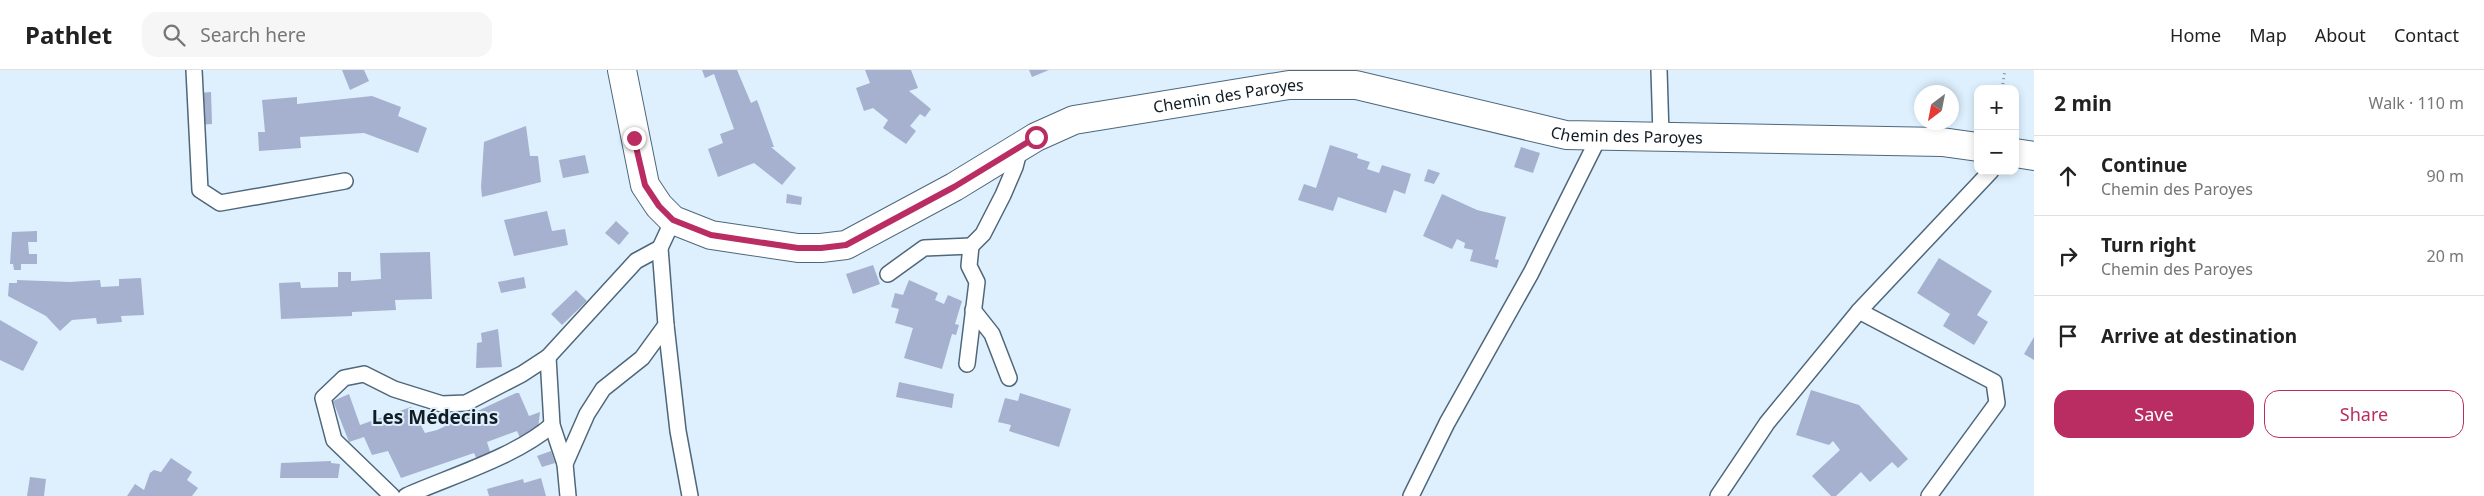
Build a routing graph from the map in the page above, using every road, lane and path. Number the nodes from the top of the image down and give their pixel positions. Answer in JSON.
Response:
{"nodes":[{"id":1,"x":194,"y":70,"type":"edge"},
{"id":2,"x":622,"y":70,"type":"edge"},
{"id":3,"x":1659,"y":70,"type":"edge"},
{"id":4,"x":2005,"y":70,"type":"edge"},
{"id":5,"x":2003,"y":85,"type":"edge"},
{"id":6,"x":1600,"y":135,"type":"junction"},
{"id":7,"x":1661,"y":135,"type":"junction"},
{"id":8,"x":1974,"y":146,"type":"edge"},
{"id":9,"x":1020,"y":148,"type":"junction"},
{"id":10,"x":2019,"y":154,"type":"edge"},
{"id":11,"x":2034,"y":156,"type":"edge"},
{"id":12,"x":1987,"y":175,"type":"edge"},
{"id":13,"x":346,"y":181,"type":"dead end"},
{"id":14,"x":673,"y":220,"type":"junction"},
{"id":15,"x":971,"y":246,"type":"junction"},
{"id":16,"x":660,"y":248,"type":"junction"},
{"id":17,"x":888,"y":274,"type":"dead end"},
{"id":18,"x":973,"y":310,"type":"junction"},
{"id":19,"x":1859,"y":311,"type":"junction"},
{"id":20,"x":666,"y":325,"type":"junction"},
{"id":21,"x":548,"y":357,"type":"junction"},
{"id":22,"x":967,"y":364,"type":"dead end"},
{"id":23,"x":1009,"y":378,"type":"dead end"},
{"id":24,"x":552,"y":425,"type":"junction"},
{"id":25,"x":565,"y":464,"type":"junction"},
{"id":26,"x":392,"y":496,"type":"edge"},
{"id":27,"x":406,"y":496,"type":"edge"},
{"id":28,"x":568,"y":496,"type":"edge"},
{"id":29,"x":690,"y":496,"type":"edge"},
{"id":30,"x":1411,"y":496,"type":"edge"},
{"id":31,"x":1718,"y":496,"type":"edge"},
{"id":32,"x":1929,"y":496,"type":"edge"}],
"edges":[{"from":1,"to":13,"type":"lane"},
{"from":2,"to":14,"type":"street","name":"Chemin des Paroyes"},
{"from":3,"to":7,"type":"lane"},
{"from":4,"to":5,"type":"path"},
{"from":6,"to":7,"type":"street","name":"Chemin des Paroyes"},
{"from":6,"to":9,"type":"street","name":"Chemin des Paroyes"},
{"from":6,"to":30,"type":"lane"},
{"from":7,"to":8,"type":"street","name":"Chemin des Paroyes"},
{"from":9,"to":14,"type":"street","name":"Chemin des Paroyes"},
{"from":9,"to":15,"type":"lane"},
{"from":10,"to":11,"type":"street"},
{"from":12,"to":19,"type":"lane"},
{"from":14,"to":16,"type":"lane"},
{"from":15,"to":17,"type":"lane"},
{"from":15,"to":18,"type":"lane"},
{"from":16,"to":20,"type":"lane"},
{"from":16,"to":21,"type":"lane"},
{"from":18,"to":22,"type":"lane"},
{"from":18,"to":23,"type":"lane"},
{"from":19,"to":31,"type":"lane"},
{"from":19,"to":32,"type":"lane"},
{"from":20,"to":25,"type":"lane"},
{"from":20,"to":29,"type":"lane"},
{"from":21,"to":24,"type":"lane"},
{"from":21,"to":26,"type":"lane"},
{"from":24,"to":25,"type":"lane"},
{"from":24,"to":27,"type":"lane"},
{"from":25,"to":28,"type":"lane"}]}
